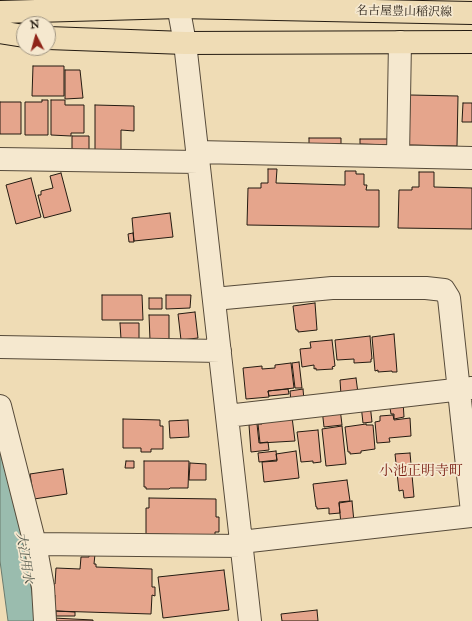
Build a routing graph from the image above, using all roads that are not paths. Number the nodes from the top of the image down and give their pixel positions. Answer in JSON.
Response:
{"nodes":[{"id":1,"x":177,"y":4,"type":"edge"},
{"id":2,"x":397,"y":6,"type":"edge"},
{"id":3,"x":0,"y":12,"type":"edge"},
{"id":4,"x":472,"y":13,"type":"edge"},
{"id":5,"x":0,"y":32,"type":"edge"},
{"id":6,"x":16,"y":35,"type":"edge"},
{"id":7,"x":56,"y":38,"type":"edge"},
{"id":8,"x":400,"y":42,"type":"junction"},
{"id":9,"x":472,"y":42,"type":"edge"},
{"id":10,"x":185,"y":43,"type":"junction"},
{"id":11,"x":398,"y":156,"type":"junction"},
{"id":12,"x":198,"y":157,"type":"junction"},
{"id":13,"x":472,"y":158,"type":"edge"},
{"id":14,"x":0,"y":159,"type":"edge"},
{"id":15,"x":214,"y":299,"type":"junction"},
{"id":16,"x":0,"y":347,"type":"edge"},
{"id":17,"x":220,"y":351,"type":"junction"},
{"id":18,"x":465,"y":389,"type":"edge"},
{"id":19,"x":0,"y":406,"type":"edge"},
{"id":20,"x":227,"y":416,"type":"junction"},
{"id":21,"x":472,"y":512,"type":"edge"},
{"id":22,"x":472,"y":516,"type":"edge"},
{"id":23,"x":35,"y":544,"type":"junction"},
{"id":24,"x":242,"y":544,"type":"junction"},
{"id":25,"x":45,"y":621,"type":"edge"},
{"id":26,"x":250,"y":621,"type":"edge"}],
"edges":[{"from":1,"to":2,"type":"main road","name":"名古屋豊山稲沢線"},
{"from":1,"to":3,"type":"main road","name":"名古屋豊山稲沢線"},
{"from":1,"to":10,"type":"street"},
{"from":2,"to":4,"type":"main road","name":"名古屋豊山稲沢線"},
{"from":5,"to":6,"type":"main road"},
{"from":7,"to":10,"type":"main road"},
{"from":8,"to":9,"type":"main road"},
{"from":8,"to":10,"type":"main road"},
{"from":8,"to":11,"type":"street"},
{"from":10,"to":12,"type":"street"},
{"from":11,"to":12,"type":"street"},
{"from":11,"to":13,"type":"street"},
{"from":12,"to":14,"type":"street"},
{"from":12,"to":15,"type":"street"},
{"from":15,"to":17,"type":"street"},
{"from":15,"to":18,"type":"street"},
{"from":16,"to":17,"type":"street"},
{"from":17,"to":20,"type":"street"},
{"from":18,"to":20,"type":"street"},
{"from":18,"to":21,"type":"street"},
{"from":19,"to":23,"type":"street"},
{"from":20,"to":24,"type":"street"},
{"from":22,"to":24,"type":"street"},
{"from":23,"to":24,"type":"street"},
{"from":23,"to":25,"type":"street"},
{"from":24,"to":26,"type":"street"}]}
